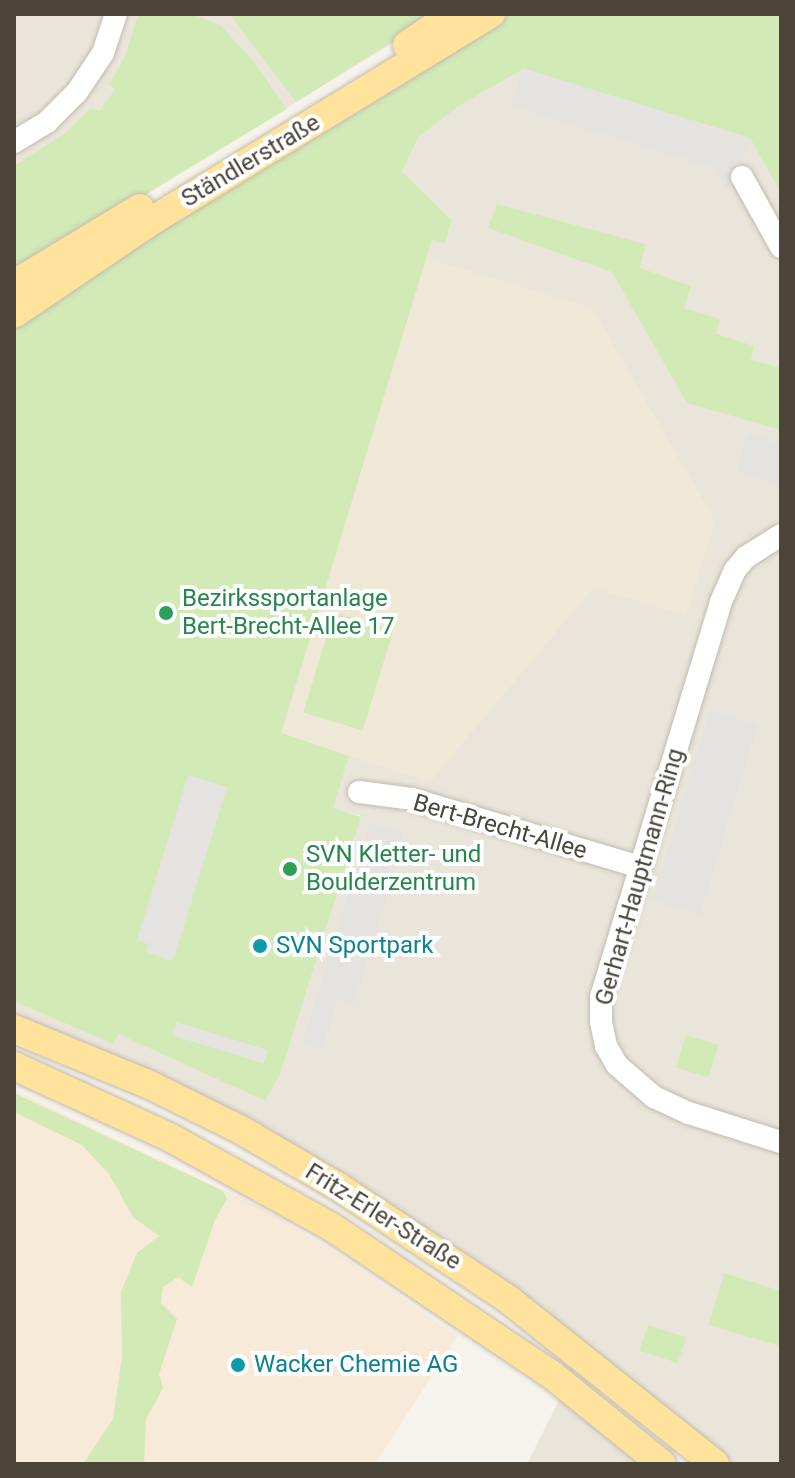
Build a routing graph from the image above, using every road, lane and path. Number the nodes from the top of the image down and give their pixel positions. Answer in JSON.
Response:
{"nodes":[{"id":1,"x":116,"y":14,"type":"edge"},
{"id":2,"x":453,"y":14,"type":"edge"},
{"id":3,"x":491,"y":14,"type":"edge"},
{"id":4,"x":14,"y":142,"type":"edge"},
{"id":5,"x":742,"y":177,"type":"dead end"},
{"id":6,"x":781,"y":247,"type":"edge"},
{"id":7,"x":14,"y":284,"type":"edge"},
{"id":8,"x":14,"y":314,"type":"edge"},
{"id":9,"x":781,"y":535,"type":"edge"},
{"id":10,"x":359,"y":792,"type":"dead end"},
{"id":11,"x":640,"y":867,"type":"junction"},
{"id":12,"x":14,"y":1029,"type":"edge"},
{"id":13,"x":14,"y":1066,"type":"edge"},
{"id":14,"x":781,"y":1142,"type":"edge"},
{"id":15,"x":453,"y":1260,"type":"junction"},
{"id":16,"x":417,"y":1282,"type":"junction"},
{"id":17,"x":662,"y":1464,"type":"edge"},
{"id":18,"x":715,"y":1464,"type":"edge"}],
"edges":[{"from":1,"to":4,"type":"street"},
{"from":2,"to":7,"type":"main road","name":"Ständlerstraße"},
{"from":3,"to":8,"type":"main road","name":"Ständlerstraße"},
{"from":5,"to":6,"type":"street"},
{"from":9,"to":11,"type":"street","name":"Gerhart-Hauptmann-Ring"},
{"from":10,"to":11,"type":"street","name":"Bert-Brecht-Allee"},
{"from":11,"to":14,"type":"street","name":"Gerhart-Hauptmann-Ring"},
{"from":12,"to":15,"type":"main road","name":"Fritz-Erler-Straße"},
{"from":13,"to":16,"type":"main road","name":"Fritz-Erler-Straße"},
{"from":15,"to":16,"type":"main road"},
{"from":15,"to":18,"type":"main road","name":"Fritz-Erler-Straße"},
{"from":16,"to":17,"type":"main road","name":"Fritz-Erler-Straße"}]}
